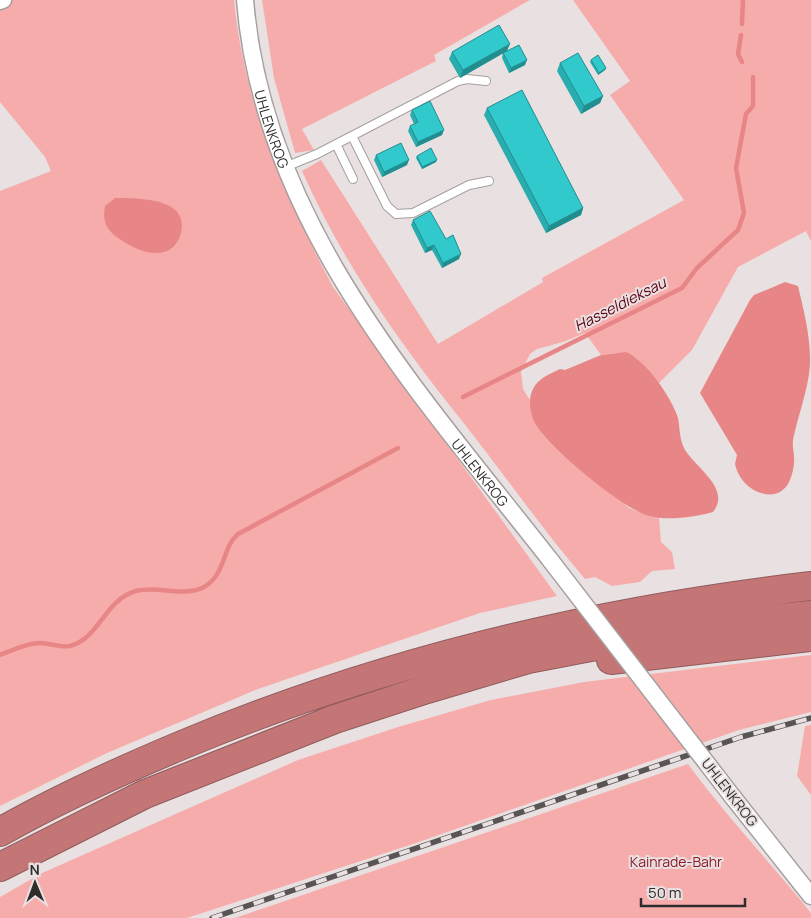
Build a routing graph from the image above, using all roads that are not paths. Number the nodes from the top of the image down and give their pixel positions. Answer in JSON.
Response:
{"nodes":[{"id":1,"x":246,"y":0,"type":"edge"},
{"id":2,"x":486,"y":81,"type":"dead end"},
{"id":3,"x":352,"y":136,"type":"junction"},
{"id":4,"x":336,"y":144,"type":"junction"},
{"id":5,"x":285,"y":167,"type":"junction"},
{"id":6,"x":353,"y":179,"type":"dead end"},
{"id":7,"x":489,"y":181,"type":"dead end"},
{"id":8,"x":811,"y":586,"type":"edge"},
{"id":9,"x":811,"y":615,"type":"edge"},
{"id":10,"x":811,"y":636,"type":"edge"},
{"id":11,"x":459,"y":680,"type":"junction"},
{"id":12,"x":0,"y":832,"type":"edge"},
{"id":13,"x":0,"y":867,"type":"edge"},
{"id":14,"x":811,"y":896,"type":"edge"}],
"edges":[{"from":1,"to":5,"type":"street","name":"UHLENKROG"},
{"from":2,"to":3,"type":"lane"},
{"from":3,"to":4,"type":"lane"},
{"from":3,"to":7,"type":"lane"},
{"from":4,"to":5,"type":"lane"},
{"from":4,"to":6,"type":"lane"},
{"from":5,"to":14,"type":"street","name":"UHLENKROG","bridge":true},
{"from":8,"to":12,"type":"highway"},
{"from":9,"to":11,"type":"highway"},
{"from":10,"to":11,"type":"highway"},
{"from":11,"to":13,"type":"highway"}]}
